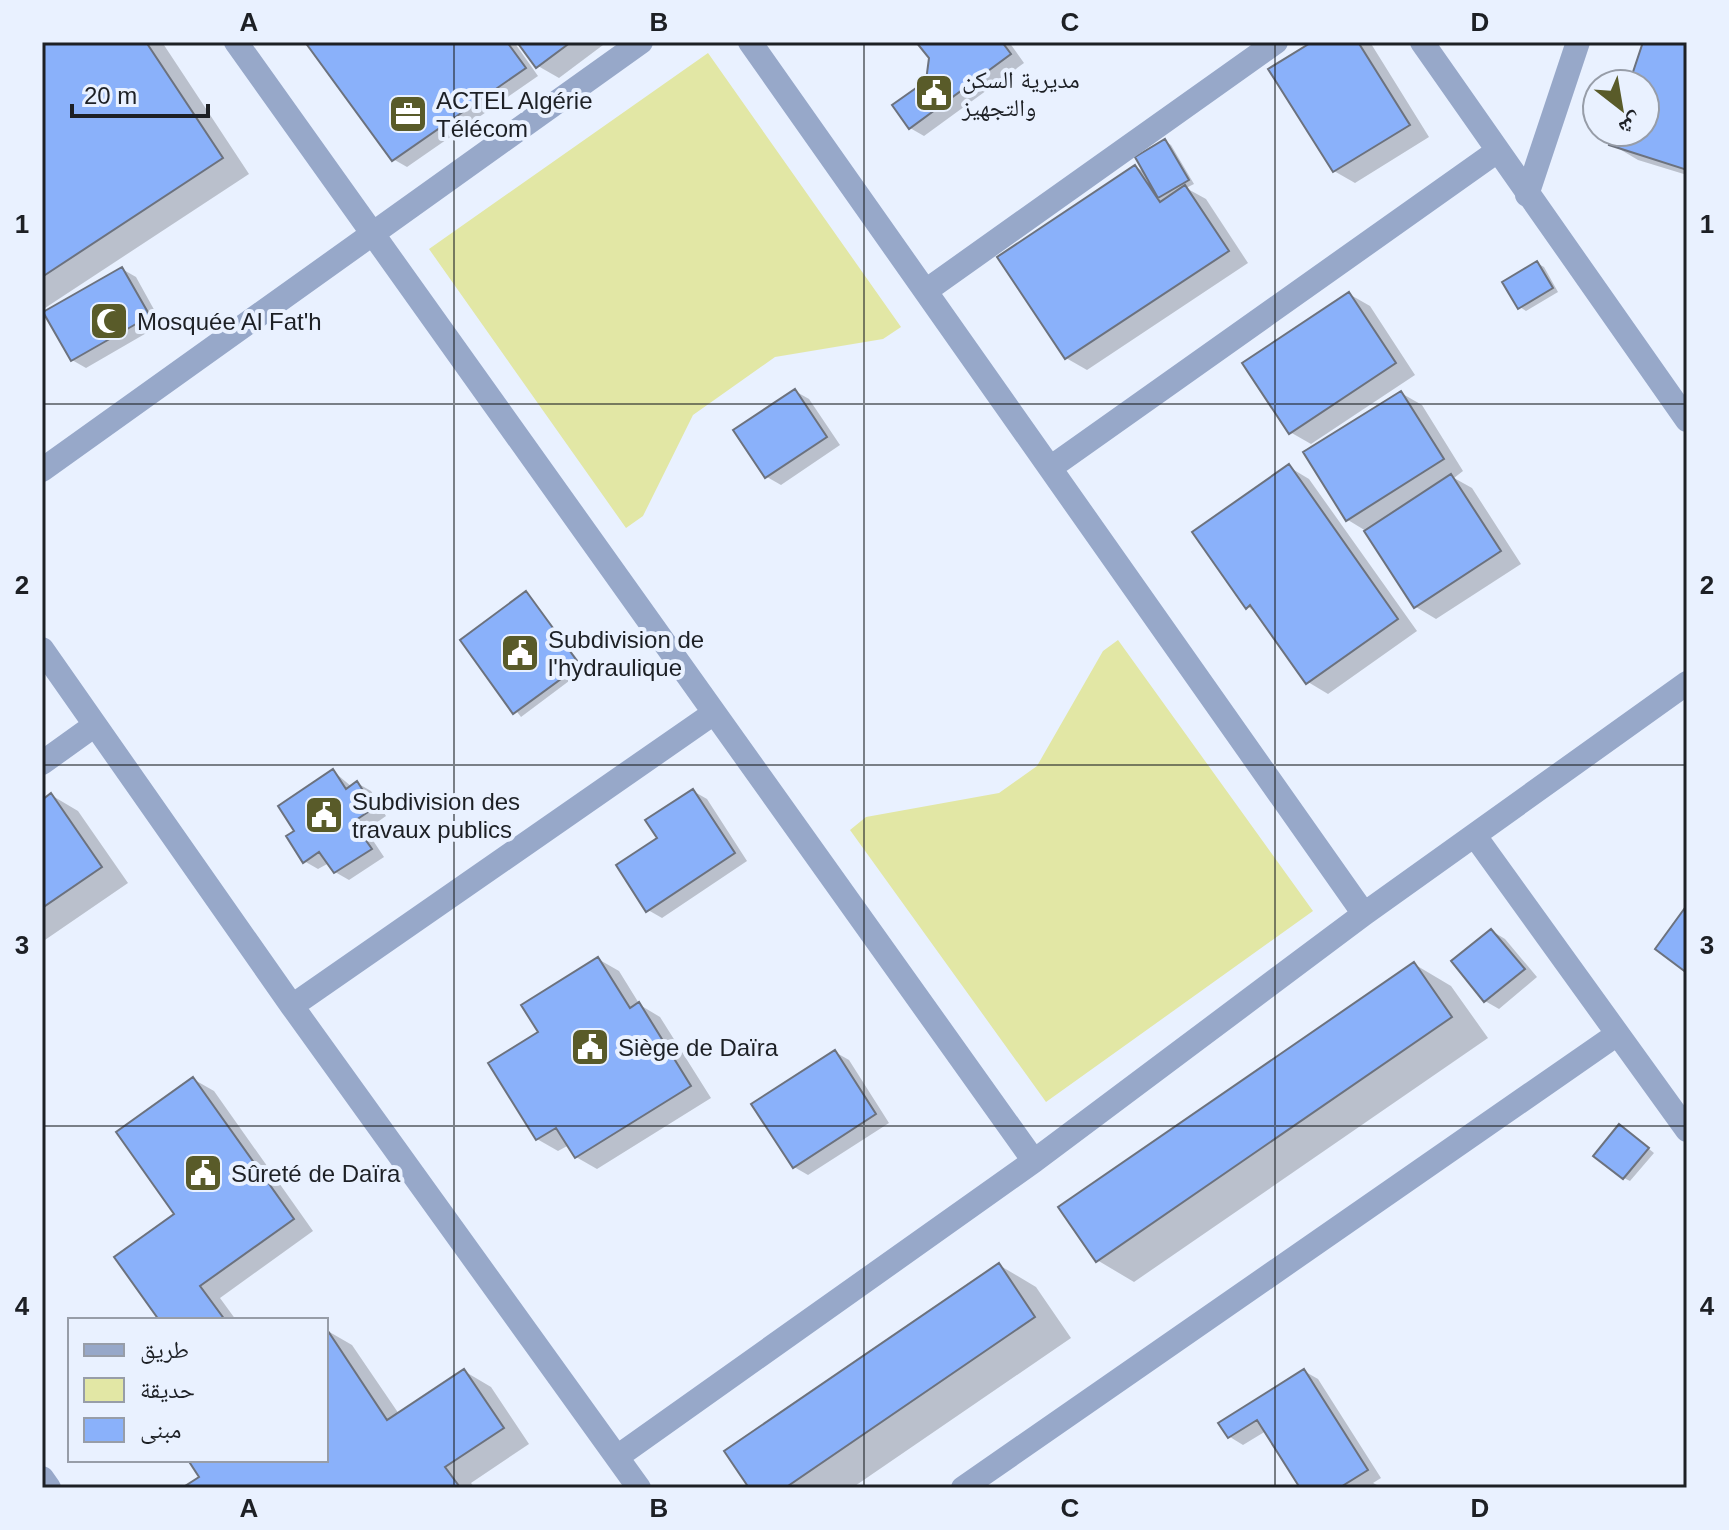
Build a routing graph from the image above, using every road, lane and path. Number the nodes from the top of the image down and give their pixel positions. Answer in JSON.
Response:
{"nodes":[{"id":1,"x":236,"y":42,"type":"edge"},
{"id":2,"x":641,"y":42,"type":"edge"},
{"id":3,"x":750,"y":42,"type":"edge"},
{"id":4,"x":1276,"y":42,"type":"edge"},
{"id":5,"x":1422,"y":42,"type":"edge"},
{"id":6,"x":1578,"y":42,"type":"edge"},
{"id":7,"x":1496,"y":152,"type":"junction"},
{"id":8,"x":1527,"y":195,"type":"junction"},
{"id":9,"x":375,"y":234,"type":"junction"},
{"id":10,"x":927,"y":290,"type":"junction"},
{"id":11,"x":1687,"y":420,"type":"edge"},
{"id":12,"x":1050,"y":468,"type":"junction"},
{"id":13,"x":42,"y":470,"type":"edge"},
{"id":14,"x":42,"y":649,"type":"edge"},
{"id":15,"x":1687,"y":683,"type":"edge"},
{"id":16,"x":714,"y":713,"type":"junction"},
{"id":17,"x":95,"y":725,"type":"junction"},
{"id":18,"x":42,"y":763,"type":"edge"},
{"id":19,"x":1475,"y":836,"type":"junction"},
{"id":20,"x":1364,"y":914,"type":"junction"},
{"id":21,"x":292,"y":1006,"type":"junction"},
{"id":22,"x":1616,"y":1035,"type":"junction"},
{"id":23,"x":1687,"y":1130,"type":"edge"},
{"id":24,"x":1034,"y":1161,"type":"junction"},
{"id":25,"x":617,"y":1457,"type":"junction"},
{"id":26,"x":42,"y":1478,"type":"edge"},
{"id":27,"x":49,"y":1488,"type":"edge"},
{"id":28,"x":639,"y":1488,"type":"edge"},
{"id":29,"x":963,"y":1488,"type":"edge"}],
"edges":[{"from":1,"to":9,"type":"street"},
{"from":2,"to":9,"type":"street"},
{"from":3,"to":10,"type":"street"},
{"from":4,"to":10,"type":"street"},
{"from":5,"to":7,"type":"street"},
{"from":6,"to":8,"type":"street"},
{"from":7,"to":8,"type":"street"},
{"from":7,"to":12,"type":"street"},
{"from":8,"to":11,"type":"street"},
{"from":9,"to":13,"type":"street"},
{"from":9,"to":16,"type":"street"},
{"from":10,"to":12,"type":"street"},
{"from":12,"to":20,"type":"street"},
{"from":14,"to":17,"type":"street"},
{"from":15,"to":19,"type":"street"},
{"from":16,"to":21,"type":"street"},
{"from":16,"to":24,"type":"street"},
{"from":17,"to":18,"type":"street"},
{"from":17,"to":21,"type":"street"},
{"from":19,"to":20,"type":"street"},
{"from":19,"to":22,"type":"street"},
{"from":20,"to":24,"type":"street"},
{"from":21,"to":25,"type":"street"},
{"from":22,"to":23,"type":"street"},
{"from":22,"to":29,"type":"street"},
{"from":24,"to":25,"type":"street"},
{"from":25,"to":28,"type":"street"},
{"from":26,"to":27,"type":"street"}]}
